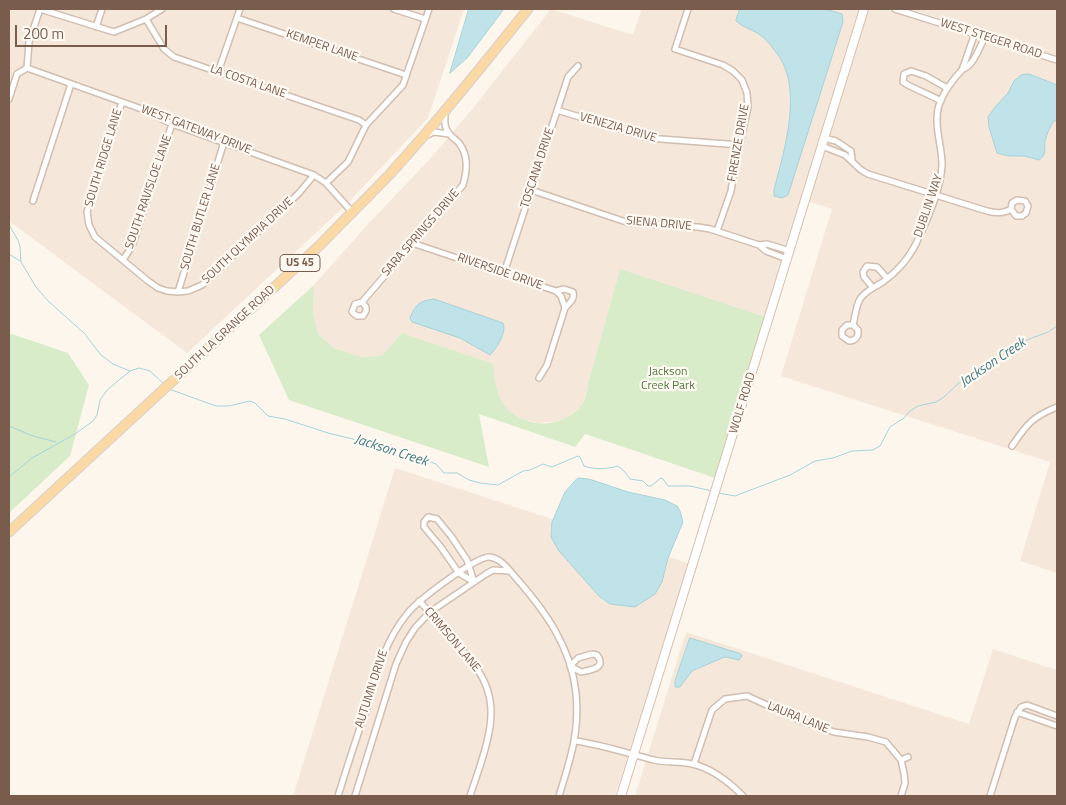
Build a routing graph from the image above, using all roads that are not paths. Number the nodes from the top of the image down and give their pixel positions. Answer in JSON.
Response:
{"nodes":[{"id":1,"x":40,"y":9,"type":"edge"},
{"id":2,"x":102,"y":9,"type":"edge"},
{"id":3,"x":162,"y":9,"type":"edge"},
{"id":4,"x":240,"y":9,"type":"edge"},
{"id":5,"x":394,"y":9,"type":"edge"},
{"id":6,"x":429,"y":9,"type":"edge"},
{"id":7,"x":528,"y":9,"type":"edge"},
{"id":8,"x":688,"y":9,"type":"edge"},
{"id":9,"x":864,"y":9,"type":"edge"},
{"id":10,"x":895,"y":9,"type":"edge"},
{"id":11,"x":237,"y":18,"type":"junction"},
{"id":12,"x":146,"y":19,"type":"junction"},
{"id":13,"x":425,"y":19,"type":"junction"},
{"id":14,"x":96,"y":27,"type":"junction"},
{"id":15,"x":975,"y":33,"type":"junction"},
{"id":16,"x":985,"y":36,"type":"junction"},
{"id":17,"x":1057,"y":60,"type":"edge"},
{"id":18,"x":578,"y":66,"type":"dead end"},
{"id":19,"x":28,"y":68,"type":"junction"},
{"id":20,"x":962,"y":70,"type":"junction"},
{"id":21,"x":218,"y":72,"type":"junction"},
{"id":22,"x":406,"y":74,"type":"junction"},
{"id":23,"x":71,"y":84,"type":"junction"},
{"id":24,"x":947,"y":88,"type":"junction"},
{"id":25,"x":9,"y":99,"type":"edge"},
{"id":26,"x":941,"y":101,"type":"junction"},
{"id":27,"x":122,"y":102,"type":"junction"},
{"id":28,"x":445,"y":110,"type":"junction"},
{"id":29,"x":557,"y":110,"type":"junction"},
{"id":30,"x":172,"y":124,"type":"junction"},
{"id":31,"x":366,"y":125,"type":"junction"},
{"id":32,"x":449,"y":134,"type":"junction"},
{"id":33,"x":423,"y":136,"type":"junction"},
{"id":34,"x":824,"y":138,"type":"junction"},
{"id":35,"x":224,"y":142,"type":"junction"},
{"id":36,"x":740,"y":145,"type":"junction"},
{"id":37,"x":822,"y":146,"type":"junction"},
{"id":38,"x":852,"y":160,"type":"junction"},
{"id":39,"x":314,"y":174,"type":"junction"},
{"id":40,"x":326,"y":183,"type":"junction"},
{"id":41,"x":531,"y":190,"type":"junction"},
{"id":42,"x":935,"y":195,"type":"junction"},
{"id":43,"x":33,"y":201,"type":"dead end"},
{"id":44,"x":1011,"y":209,"type":"dead end"},
{"id":45,"x":352,"y":212,"type":"junction"},
{"id":46,"x":717,"y":231,"type":"junction"},
{"id":47,"x":412,"y":243,"type":"junction"},
{"id":48,"x":788,"y":255,"type":"junction"},
{"id":49,"x":123,"y":260,"type":"junction"},
{"id":50,"x":504,"y":273,"type":"junction"},
{"id":51,"x":887,"y":278,"type":"junction"},
{"id":52,"x":873,"y":288,"type":"junction"},
{"id":53,"x":556,"y":291,"type":"junction"},
{"id":54,"x":178,"y":292,"type":"junction"},
{"id":55,"x":362,"y":302,"type":"dead end"},
{"id":56,"x":564,"y":308,"type":"junction"},
{"id":57,"x":853,"y":325,"type":"dead end"},
{"id":58,"x":539,"y":378,"type":"dead end"},
{"id":59,"x":1057,"y":407,"type":"edge"},
{"id":60,"x":1012,"y":446,"type":"dead end"},
{"id":61,"x":9,"y":532,"type":"edge"},
{"id":62,"x":468,"y":566,"type":"junction"},
{"id":63,"x":509,"y":570,"type":"junction"},
{"id":64,"x":459,"y":573,"type":"junction"},
{"id":65,"x":474,"y":582,"type":"junction"},
{"id":66,"x":419,"y":601,"type":"junction"},
{"id":67,"x":430,"y":612,"type":"junction"},
{"id":68,"x":570,"y":666,"type":"junction"},
{"id":69,"x":1018,"y":712,"type":"junction"},
{"id":70,"x":1057,"y":716,"type":"edge"},
{"id":71,"x":1057,"y":726,"type":"edge"},
{"id":72,"x":576,"y":741,"type":"junction"},
{"id":73,"x":635,"y":754,"type":"junction"},
{"id":74,"x":908,"y":757,"type":"dead end"},
{"id":75,"x":901,"y":760,"type":"junction"},
{"id":76,"x":694,"y":764,"type":"junction"},
{"id":77,"x":338,"y":796,"type":"edge"},
{"id":78,"x":355,"y":796,"type":"edge"},
{"id":79,"x":470,"y":796,"type":"edge"},
{"id":80,"x":559,"y":796,"type":"edge"},
{"id":81,"x":621,"y":796,"type":"edge"},
{"id":82,"x":742,"y":796,"type":"edge"},
{"id":83,"x":901,"y":796,"type":"edge"},
{"id":84,"x":990,"y":796,"type":"edge"}],
"edges":[{"from":1,"to":14,"type":"street"},
{"from":1,"to":19,"type":"street"},
{"from":2,"to":14,"type":"street"},
{"from":3,"to":12,"type":"street"},
{"from":4,"to":11,"type":"street"},
{"from":5,"to":13,"type":"street"},
{"from":6,"to":13,"type":"street"},
{"from":7,"to":28,"type":"main road","name":"SOUTH LA GRANGE ROAD","number":"US 45"},
{"from":8,"to":36,"type":"street","name":"FIRENZE DRIVE"},
{"from":9,"to":34,"type":"main road","name":"WOLF ROAD"},
{"from":10,"to":15,"type":"street","name":"WEST STEGER ROAD"},
{"from":11,"to":21,"type":"street"},
{"from":11,"to":22,"type":"street","name":"KEMPER LANE"},
{"from":12,"to":14,"type":"street"},
{"from":12,"to":21,"type":"street","name":"LA COSTA LANE"},
{"from":13,"to":22,"type":"street"},
{"from":15,"to":16,"type":"street","name":"WEST STEGER ROAD"},
{"from":15,"to":20,"type":"street","name":"DUBLIN WAY"},
{"from":16,"to":17,"type":"street","name":"WEST STEGER ROAD"},
{"from":16,"to":20,"type":"street","name":"DUBLIN WAY"},
{"from":18,"to":29,"type":"street","name":"TOSCANA DRIVE"},
{"from":19,"to":23,"type":"street","name":"WEST GATEWAY DRIVE"},
{"from":19,"to":25,"type":"street"},
{"from":20,"to":24,"type":"street","name":"DUBLIN WAY"},
{"from":21,"to":31,"type":"street","name":"LA COSTA LANE"},
{"from":22,"to":31,"type":"street"},
{"from":23,"to":27,"type":"street","name":"WEST GATEWAY DRIVE"},
{"from":23,"to":43,"type":"street"},
{"from":24,"to":26,"type":"street","name":"DUBLIN WAY"},
{"from":24,"to":26,"type":"street"},
{"from":26,"to":42,"type":"street","name":"DUBLIN WAY"},
{"from":27,"to":30,"type":"street","name":"WEST GATEWAY DRIVE"},
{"from":27,"to":49,"type":"street","name":"SOUTH RIDGE LANE"},
{"from":28,"to":32,"type":"street","name":"SARA SPRINGS DRIVE"},
{"from":28,"to":33,"type":"main road","name":"SOUTH LA GRANGE ROAD","number":"US 45"},
{"from":29,"to":36,"type":"street","name":"VENEZIA DRIVE"},
{"from":29,"to":41,"type":"street","name":"TOSCANA DRIVE"},
{"from":30,"to":35,"type":"street","name":"WEST GATEWAY DRIVE"},
{"from":30,"to":49,"type":"street","name":"SOUTH RAVISLOE LANE"},
{"from":31,"to":40,"type":"street"},
{"from":32,"to":33,"type":"street"},
{"from":32,"to":47,"type":"street","name":"SARA SPRINGS DRIVE"},
{"from":33,"to":45,"type":"main road","name":"SOUTH LA GRANGE ROAD","number":"US 45"},
{"from":34,"to":37,"type":"main road","name":"WOLF ROAD"},
{"from":34,"to":38,"type":"street"},
{"from":35,"to":39,"type":"street","name":"WEST GATEWAY DRIVE"},
{"from":35,"to":54,"type":"street","name":"SOUTH BUTLER LANE"},
{"from":36,"to":46,"type":"street","name":"FIRENZE DRIVE"},
{"from":37,"to":38,"type":"street"},
{"from":37,"to":48,"type":"main road","name":"WOLF ROAD"},
{"from":38,"to":42,"type":"street"},
{"from":39,"to":40,"type":"street","name":"WEST GATEWAY DRIVE"},
{"from":39,"to":54,"type":"street","name":"SOUTH OLYMPIA DRIVE"},
{"from":40,"to":45,"type":"street","name":"WEST GATEWAY DRIVE"},
{"from":41,"to":46,"type":"street","name":"SIENA DRIVE"},
{"from":41,"to":50,"type":"street","name":"TOSCANA DRIVE"},
{"from":42,"to":44,"type":"street"},
{"from":42,"to":51,"type":"street","name":"DUBLIN WAY"},
{"from":45,"to":61,"type":"main road","name":"SOUTH LA GRANGE ROAD","number":"US 45"},
{"from":46,"to":48,"type":"street","name":"SIENA DRIVE"},
{"from":47,"to":50,"type":"street","name":"RIVERSIDE DRIVE"},
{"from":47,"to":55,"type":"street","name":"SARA SPRINGS DRIVE"},
{"from":48,"to":73,"type":"main road","name":"WOLF ROAD"},
{"from":49,"to":54,"type":"street"},
{"from":50,"to":53,"type":"street","name":"RIVERSIDE DRIVE"},
{"from":51,"to":52,"type":"street","name":"DUBLIN WAY"},
{"from":51,"to":52,"type":"street"},
{"from":52,"to":57,"type":"street","name":"DUBLIN WAY"},
{"from":53,"to":56,"type":"street","name":"RIVERSIDE DRIVE"},
{"from":53,"to":56,"type":"street"},
{"from":56,"to":58,"type":"street"},
{"from":59,"to":60,"type":"street"},
{"from":62,"to":63,"type":"street","name":"AUTUMN DRIVE"},
{"from":62,"to":64,"type":"street","name":"AUTUMN DRIVE"},
{"from":62,"to":64,"type":"street"},
{"from":62,"to":65,"type":"street"},
{"from":63,"to":65,"type":"street","name":"AUTUMN DRIVE"},
{"from":63,"to":68,"type":"street"},
{"from":64,"to":65,"type":"street"},
{"from":64,"to":66,"type":"street","name":"AUTUMN DRIVE"},
{"from":65,"to":67,"type":"street","name":"AUTUMN DRIVE"},
{"from":66,"to":67,"type":"street","name":"CRIMSON LANE"},
{"from":66,"to":77,"type":"street","name":"AUTUMN DRIVE"},
{"from":67,"to":78,"type":"street","name":"AUTUMN DRIVE"},
{"from":67,"to":79,"type":"street","name":"CRIMSON LANE"},
{"from":68,"to":68,"type":"street"},
{"from":68,"to":72,"type":"street"},
{"from":69,"to":70,"type":"street"},
{"from":69,"to":71,"type":"street"},
{"from":69,"to":84,"type":"street"},
{"from":72,"to":73,"type":"street"},
{"from":72,"to":80,"type":"street"},
{"from":73,"to":76,"type":"street"},
{"from":73,"to":81,"type":"main road","name":"WOLF ROAD"},
{"from":74,"to":75,"type":"street"},
{"from":75,"to":76,"type":"street","name":"LAURA LANE"},
{"from":75,"to":83,"type":"street"},
{"from":76,"to":82,"type":"street"}]}
